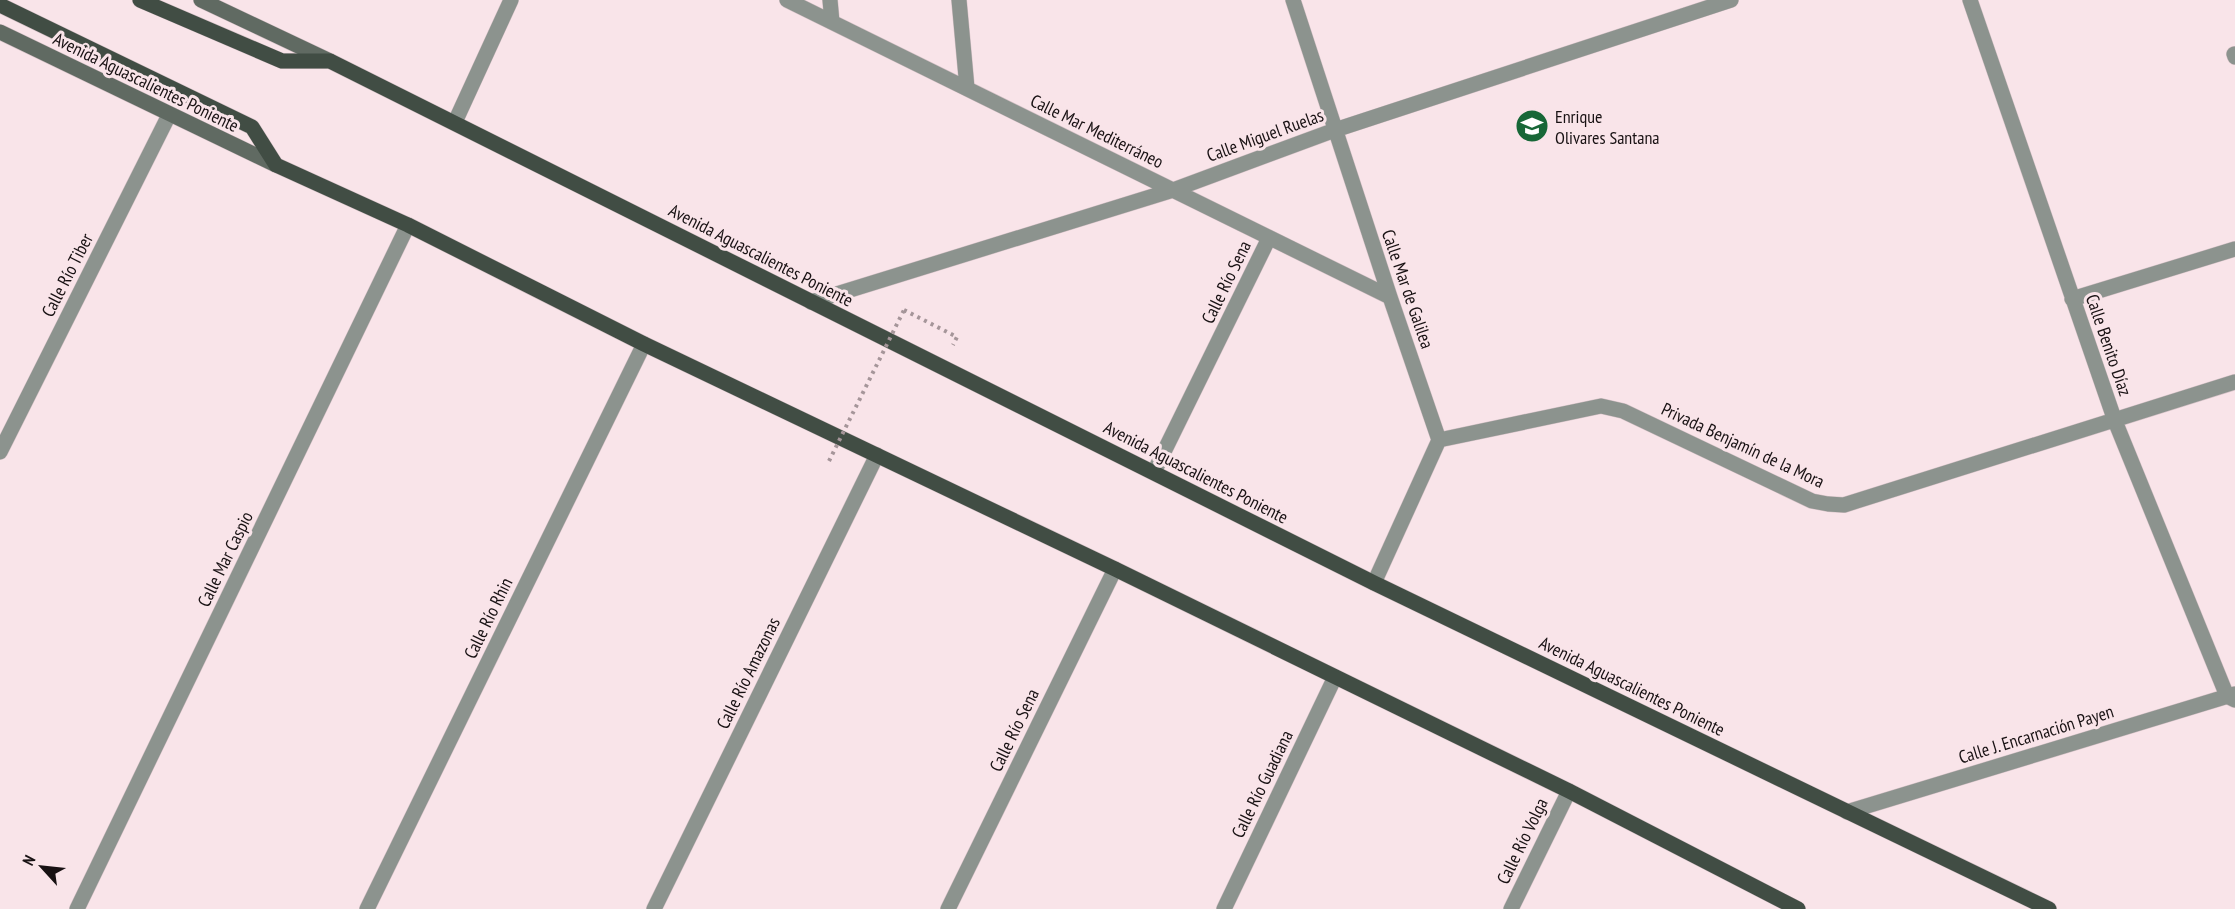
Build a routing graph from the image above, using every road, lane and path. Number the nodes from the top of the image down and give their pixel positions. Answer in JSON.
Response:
{"nodes":[{"id":1,"x":140,"y":0,"type":"edge"},
{"id":2,"x":201,"y":0,"type":"edge"},
{"id":3,"x":512,"y":0,"type":"edge"},
{"id":4,"x":787,"y":0,"type":"edge"},
{"id":5,"x":830,"y":0,"type":"edge"},
{"id":6,"x":959,"y":0,"type":"edge"},
{"id":7,"x":1293,"y":0,"type":"edge"},
{"id":8,"x":1731,"y":0,"type":"edge"},
{"id":9,"x":1970,"y":0,"type":"edge"},
{"id":10,"x":0,"y":5,"type":"edge"},
{"id":11,"x":832,"y":22,"type":"junction"},
{"id":12,"x":0,"y":32,"type":"edge"},
{"id":13,"x":330,"y":61,"type":"junction"},
{"id":14,"x":967,"y":88,"type":"junction"},
{"id":15,"x":169,"y":115,"type":"junction"},
{"id":16,"x":455,"y":122,"type":"junction"},
{"id":17,"x":1335,"y":130,"type":"junction"},
{"id":18,"x":276,"y":165,"type":"junction"},
{"id":19,"x":1173,"y":190,"type":"junction"},
{"id":20,"x":408,"y":225,"type":"junction"},
{"id":21,"x":1269,"y":238,"type":"junction"},
{"id":22,"x":2235,"y":249,"type":"edge"},
{"id":23,"x":1390,"y":297,"type":"junction"},
{"id":24,"x":2072,"y":299,"type":"junction"},
{"id":25,"x":812,"y":302,"type":"junction"},
{"id":26,"x":957,"y":338,"type":"dead end"},
{"id":27,"x":644,"y":344,"type":"junction"},
{"id":28,"x":2235,"y":382,"type":"edge"},
{"id":29,"x":2115,"y":421,"type":"junction"},
{"id":30,"x":1439,"y":440,"type":"junction"},
{"id":31,"x":0,"y":452,"type":"edge"},
{"id":32,"x":877,"y":455,"type":"junction"},
{"id":33,"x":829,"y":461,"type":"dead end"},
{"id":34,"x":1154,"y":472,"type":"junction"},
{"id":35,"x":1114,"y":568,"type":"junction"},
{"id":36,"x":1374,"y":583,"type":"junction"},
{"id":37,"x":1335,"y":677,"type":"junction"},
{"id":38,"x":2232,"y":697,"type":"edge"},
{"id":39,"x":1569,"y":791,"type":"junction"},
{"id":40,"x":1847,"y":812,"type":"junction"},
{"id":41,"x":77,"y":909,"type":"edge"},
{"id":42,"x":367,"y":909,"type":"edge"},
{"id":43,"x":654,"y":909,"type":"edge"},
{"id":44,"x":948,"y":909,"type":"edge"},
{"id":45,"x":1224,"y":909,"type":"edge"},
{"id":46,"x":1510,"y":909,"type":"edge"},
{"id":47,"x":1798,"y":909,"type":"edge"},
{"id":48,"x":2049,"y":909,"type":"edge"}],
"edges":[{"from":1,"to":13,"type":"main road","name":"Avenida Aguascalientes Poniente"},
{"from":2,"to":13,"type":"main road","name":"Avenida Aguascalientes Poniente"},
{"from":3,"to":16,"type":"street"},
{"from":4,"to":11,"type":"street","name":"Calle Mar Mediterráneo"},
{"from":5,"to":11,"type":"street"},
{"from":6,"to":14,"type":"street"},
{"from":7,"to":17,"type":"street","name":"Calle Mar de Galilea"},
{"from":8,"to":17,"type":"street","name":"Calle Miguel Ruelas"},
{"from":9,"to":24,"type":"street","name":"Calle Benito Díaz"},
{"from":10,"to":18,"type":"main road","name":"Avenida Aguascalientes Poniente"},
{"from":11,"to":14,"type":"street","name":"Calle Mar Mediterráneo"},
{"from":12,"to":15,"type":"main road","name":"Avenida Aguascalientes Poniente"},
{"from":13,"to":16,"type":"main road","name":"Avenida Aguascalientes Poniente"},
{"from":14,"to":19,"type":"street","name":"Calle Mar Mediterráneo"},
{"from":15,"to":18,"type":"main road","name":"Avenida Aguascalientes Poniente"},
{"from":15,"to":31,"type":"street","name":"Calle Río Tiber"},
{"from":16,"to":25,"type":"main road","name":"Avenida Aguascalientes Poniente"},
{"from":17,"to":19,"type":"street","name":"Calle Miguel Ruelas"},
{"from":17,"to":23,"type":"street","name":"Calle Mar de Galilea"},
{"from":18,"to":20,"type":"main road","name":"Avenida Aguascalientes Poniente"},
{"from":19,"to":21,"type":"street","name":"Calle Mar Mediterráneo"},
{"from":19,"to":25,"type":"street","name":"Calle Miguel Ruelas"},
{"from":20,"to":27,"type":"main road","name":"Avenida Aguascalientes Poniente"},
{"from":20,"to":41,"type":"street","name":"Calle Mar Caspio"},
{"from":21,"to":23,"type":"street","name":"Calle Mar Mediterráneo"},
{"from":21,"to":34,"type":"street","name":"Calle Río Sena"},
{"from":22,"to":24,"type":"street"},
{"from":23,"to":30,"type":"street","name":"Calle Mar de Galilea"},
{"from":24,"to":29,"type":"street","name":"Calle Benito Díaz"},
{"from":25,"to":34,"type":"main road","name":"Avenida Aguascalientes Poniente"},
{"from":26,"to":33,"type":"path","bridge":true},
{"from":27,"to":32,"type":"main road","name":"Avenida Aguascalientes Poniente"},
{"from":27,"to":42,"type":"street","name":"Calle Río Rhin"},
{"from":28,"to":29,"type":"street","name":"Privada Benjamín de la Mora"},
{"from":29,"to":30,"type":"street","name":"Privada Benjamín de la Mora"},
{"from":29,"to":38,"type":"street","name":"Calle Benito Díaz"},
{"from":30,"to":36,"type":"street"},
{"from":32,"to":35,"type":"main road","name":"Avenida Aguascalientes Poniente"},
{"from":32,"to":43,"type":"street","name":"Calle Río Amazonas"},
{"from":34,"to":36,"type":"main road","name":"Avenida Aguascalientes Poniente"},
{"from":35,"to":37,"type":"main road","name":"Avenida Aguascalientes Poniente"},
{"from":35,"to":44,"type":"street","name":"Calle Río Sena"},
{"from":36,"to":40,"type":"main road","name":"Avenida Aguascalientes Poniente"},
{"from":37,"to":39,"type":"main road","name":"Avenida Aguascalientes Poniente"},
{"from":37,"to":45,"type":"street","name":"Calle Río Guadiana"},
{"from":38,"to":40,"type":"street","name":"Calle J. Encarnación Payen"},
{"from":39,"to":46,"type":"street","name":"Calle Río Volga"},
{"from":39,"to":47,"type":"main road","name":"Avenida Aguascalientes Poniente"},
{"from":40,"to":48,"type":"main road","name":"Avenida Aguascalientes Poniente"}]}
